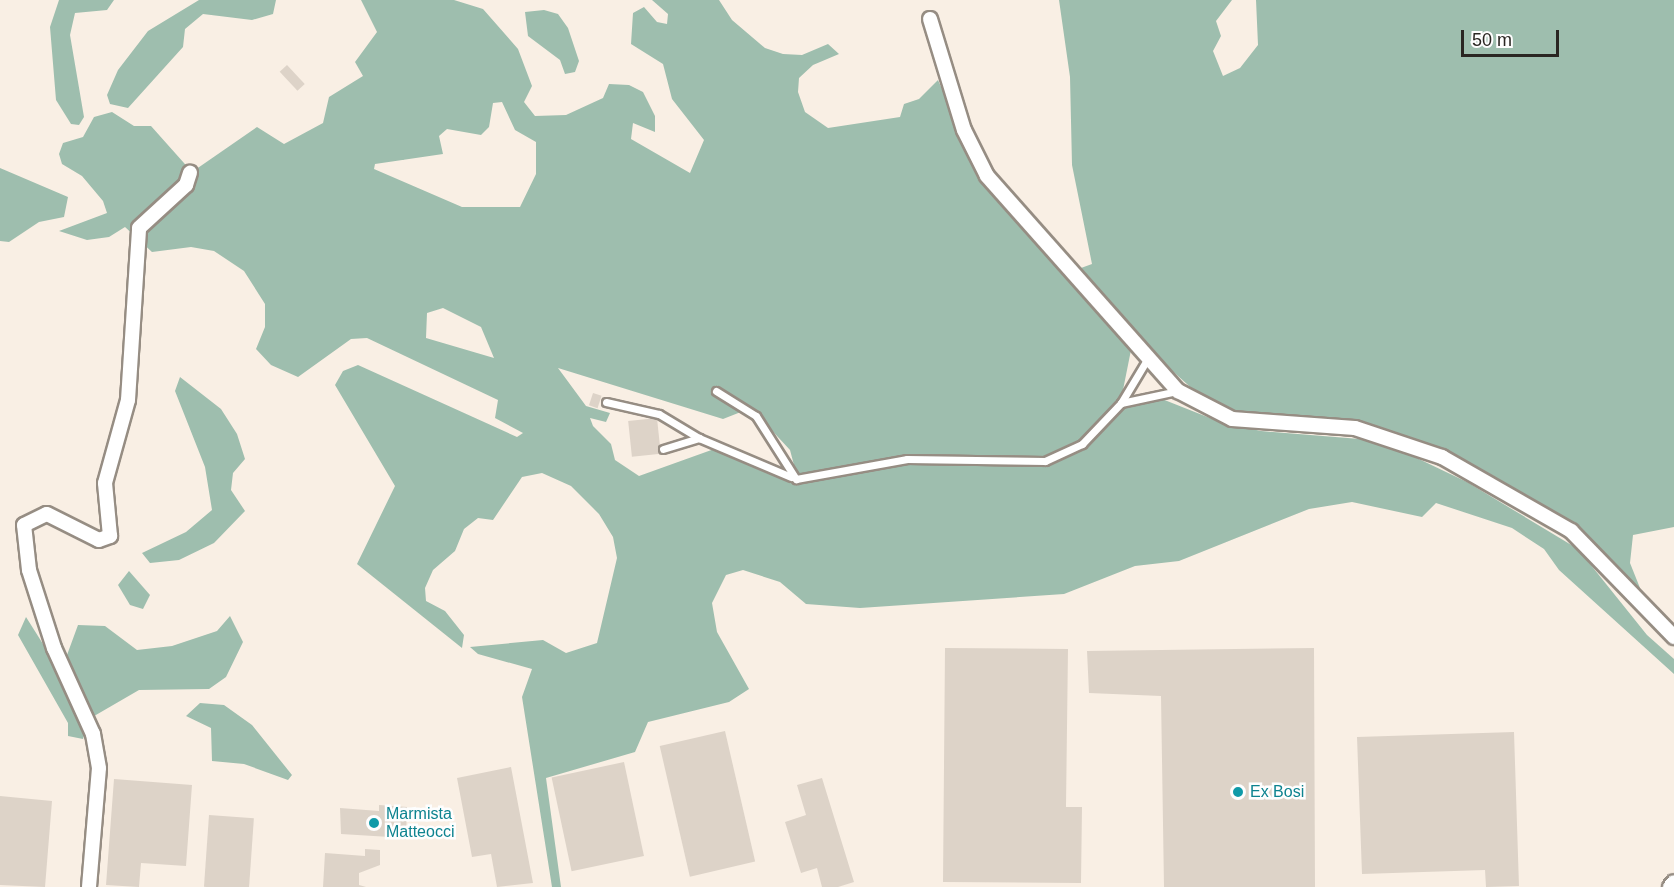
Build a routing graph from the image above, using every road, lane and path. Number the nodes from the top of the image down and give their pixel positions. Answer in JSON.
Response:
{"nodes":[{"id":1,"x":930,"y":19,"type":"dead end"},
{"id":2,"x":190,"y":173,"type":"dead end"},
{"id":3,"x":1148,"y":358,"type":"junction"},
{"id":4,"x":716,"y":391,"type":"dead end"},
{"id":5,"x":1178,"y":391,"type":"junction"},
{"id":6,"x":606,"y":402,"type":"dead end"},
{"id":7,"x":1121,"y":403,"type":"junction"},
{"id":8,"x":699,"y":438,"type":"junction"},
{"id":9,"x":663,"y":449,"type":"dead end"},
{"id":10,"x":796,"y":479,"type":"junction"},
{"id":11,"x":1674,"y":637,"type":"edge"},
{"id":12,"x":1674,"y":882,"type":"edge"},
{"id":13,"x":89,"y":887,"type":"edge"},
{"id":14,"x":1670,"y":887,"type":"edge"}],
"edges":[{"from":1,"to":3,"type":"street"},
{"from":2,"to":13,"type":"street"},
{"from":3,"to":5,"type":"street"},
{"from":3,"to":7,"type":"lane"},
{"from":4,"to":10,"type":"lane"},
{"from":5,"to":7,"type":"lane"},
{"from":5,"to":11,"type":"street"},
{"from":6,"to":8,"type":"lane"},
{"from":7,"to":10,"type":"lane"},
{"from":8,"to":9,"type":"lane"},
{"from":8,"to":10,"type":"lane"},
{"from":12,"to":14,"type":"street"}]}
